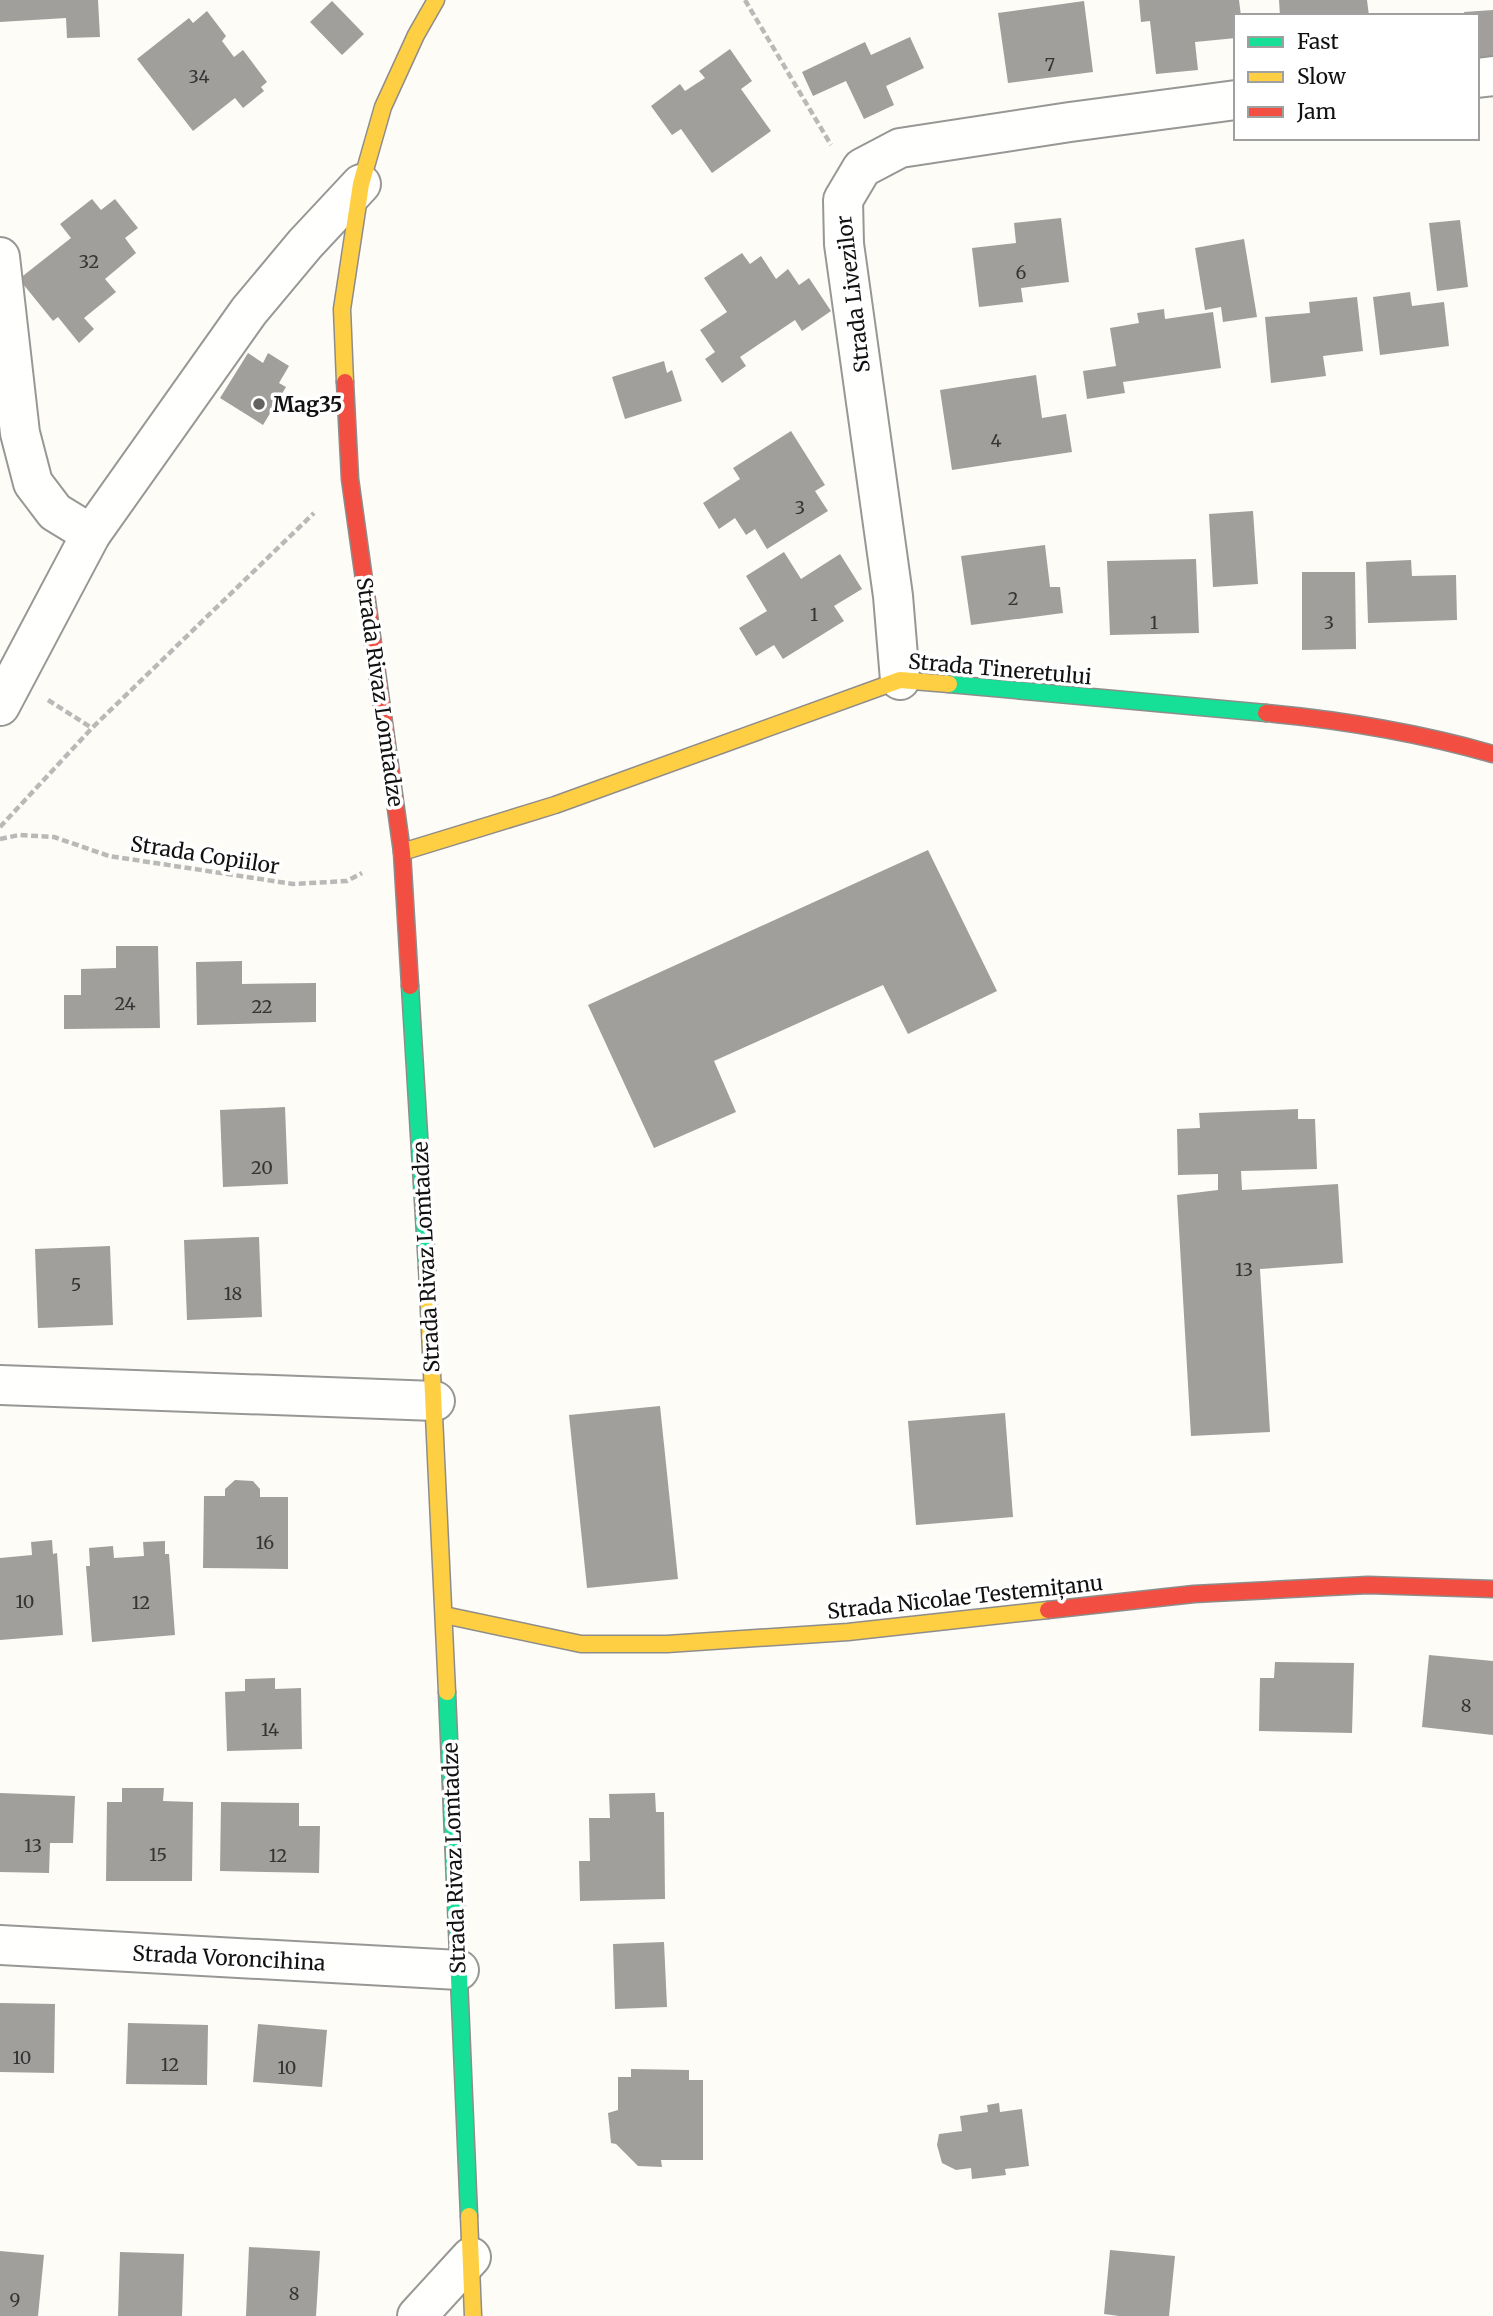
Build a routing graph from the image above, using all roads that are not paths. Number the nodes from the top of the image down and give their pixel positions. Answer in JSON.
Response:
{"nodes":[{"id":1,"x":436,"y":0,"type":"edge"},
{"id":2,"x":1234,"y":100,"type":"edge"},
{"id":3,"x":361,"y":184,"type":"junction"},
{"id":4,"x":0,"y":257,"type":"edge"},
{"id":5,"x":91,"y":534,"type":"junction"},
{"id":6,"x":900,"y":680,"type":"junction"},
{"id":7,"x":7,"y":692,"type":"edge"},
{"id":8,"x":1493,"y":754,"type":"edge"},
{"id":9,"x":402,"y":852,"type":"junction"},
{"id":10,"x":0,"y":1385,"type":"edge"},
{"id":11,"x":435,"y":1401,"type":"junction"},
{"id":12,"x":1493,"y":1589,"type":"edge"},
{"id":13,"x":444,"y":1615,"type":"junction"},
{"id":14,"x":0,"y":1945,"type":"edge"},
{"id":15,"x":459,"y":1970,"type":"junction"},
{"id":16,"x":471,"y":2258,"type":"junction"},
{"id":17,"x":417,"y":2316,"type":"edge"},
{"id":18,"x":473,"y":2316,"type":"edge"}],
"edges":[{"from":1,"to":3,"type":"street","name":"Strada Rivaz Lomtadze"},
{"from":2,"to":6,"type":"street","name":"Strada Livezilor"},
{"from":3,"to":5,"type":"street"},
{"from":3,"to":9,"type":"street","name":"Strada Rivaz Lomtadze"},
{"from":4,"to":5,"type":"street"},
{"from":5,"to":7,"type":"street"},
{"from":6,"to":8,"type":"street","name":"Strada Tineretului"},
{"from":6,"to":9,"type":"street","name":"Strada Tineretului"},
{"from":9,"to":11,"type":"street","name":"Strada Rivaz Lomtadze"},
{"from":10,"to":11,"type":"street","name":"Strada Rivaz Lomtadze"},
{"from":11,"to":13,"type":"street","name":"Strada Rivaz Lomtadze"},
{"from":12,"to":13,"type":"street","name":"Strada Nicolae Testemițanu"},
{"from":13,"to":15,"type":"street","name":"Strada Rivaz Lomtadze"},
{"from":14,"to":15,"type":"street","name":"Strada Voroncihina"},
{"from":15,"to":16,"type":"street","name":"Strada Rivaz Lomtadze"},
{"from":16,"to":17,"type":"street"},
{"from":16,"to":18,"type":"street","name":"Strada Rivaz Lomtadze"}]}
